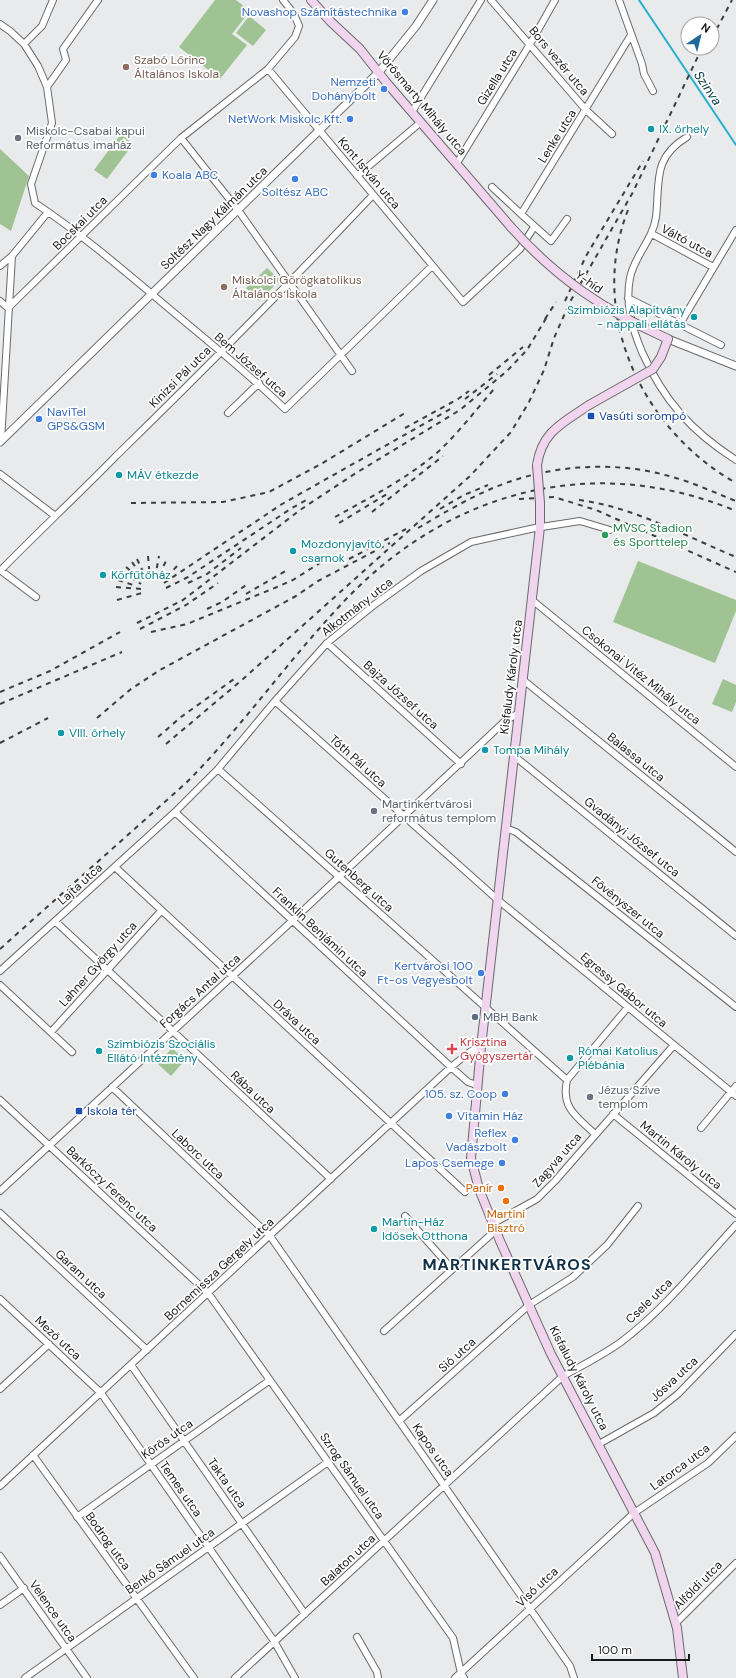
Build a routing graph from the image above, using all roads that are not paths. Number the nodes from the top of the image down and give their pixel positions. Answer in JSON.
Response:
{"nodes":[{"id":1,"x":53,"y":0,"type":"edge"},
{"id":2,"x":98,"y":0,"type":"edge"},
{"id":3,"x":283,"y":0,"type":"edge"},
{"id":4,"x":312,"y":0,"type":"edge"},
{"id":5,"x":433,"y":0,"type":"edge"},
{"id":6,"x":480,"y":0,"type":"edge"},
{"id":7,"x":491,"y":0,"type":"edge"},
{"id":8,"x":555,"y":0,"type":"edge"},
{"id":9,"x":619,"y":0,"type":"edge"},
{"id":10,"x":0,"y":24,"type":"edge"},
{"id":11,"x":632,"y":35,"type":"junction"},
{"id":12,"x":24,"y":44,"type":"junction"},
{"id":13,"x":530,"y":44,"type":"junction"},
{"id":14,"x":268,"y":69,"type":"junction"},
{"id":15,"x":379,"y":72,"type":"junction"},
{"id":16,"x":47,"y":86,"type":"junction"},
{"id":17,"x":653,"y":91,"type":"dead end"},
{"id":18,"x":586,"y":110,"type":"junction"},
{"id":19,"x":412,"y":112,"type":"junction"},
{"id":20,"x":420,"y":122,"type":"junction"},
{"id":21,"x":319,"y":131,"type":"junction"},
{"id":22,"x":612,"y":134,"type":"dead end"},
{"id":23,"x":687,"y":137,"type":"dead end"},
{"id":24,"x":181,"y":138,"type":"junction"},
{"id":25,"x":456,"y":163,"type":"junction"},
{"id":26,"x":357,"y":176,"type":"junction"},
{"id":27,"x":492,"y":187,"type":"dead end"},
{"id":28,"x":373,"y":195,"type":"junction"},
{"id":29,"x":238,"y":210,"type":"junction"},
{"id":30,"x":48,"y":212,"type":"junction"},
{"id":31,"x":520,"y":214,"type":"junction"},
{"id":32,"x":567,"y":219,"type":"dead end"},
{"id":33,"x":510,"y":226,"type":"joint"},
{"id":34,"x":534,"y":227,"type":"junction"},
{"id":35,"x":736,"y":230,"type":"edge"},
{"id":36,"x":652,"y":234,"type":"junction"},
{"id":37,"x":82,"y":238,"type":"junction"},
{"id":38,"x":12,"y":256,"type":"junction"},
{"id":39,"x":0,"y":266,"type":"edge"},
{"id":40,"x":432,"y":266,"type":"junction"},
{"id":41,"x":713,"y":267,"type":"junction"},
{"id":42,"x":289,"y":282,"type":"junction"},
{"id":43,"x":152,"y":294,"type":"junction"},
{"id":44,"x":628,"y":298,"type":"junction"},
{"id":45,"x":0,"y":301,"type":"edge"},
{"id":46,"x":8,"y":308,"type":"junction"},
{"id":47,"x":680,"y":324,"type":"junction"},
{"id":48,"x":668,"y":339,"type":"junction"},
{"id":49,"x":721,"y":345,"type":"dead end"},
{"id":50,"x":220,"y":352,"type":"junction"},
{"id":51,"x":340,"y":355,"type":"junction"},
{"id":52,"x":736,"y":366,"type":"edge"},
{"id":53,"x":352,"y":371,"type":"dead end"},
{"id":54,"x":259,"y":383,"type":"junction"},
{"id":55,"x":228,"y":413,"type":"dead end"},
{"id":56,"x":1,"y":442,"type":"edge"},
{"id":57,"x":736,"y":460,"type":"edge"},
{"id":58,"x":0,"y":474,"type":"edge"},
{"id":59,"x":54,"y":515,"type":"junction"},
{"id":60,"x":540,"y":527,"type":"junction"},
{"id":61,"x":610,"y":530,"type":"dead end"},
{"id":62,"x":0,"y":571,"type":"edge"},
{"id":63,"x":36,"y":597,"type":"dead end"},
{"id":64,"x":532,"y":600,"type":"junction"},
{"id":65,"x":327,"y":643,"type":"junction"},
{"id":66,"x":522,"y":679,"type":"junction"},
{"id":67,"x":275,"y":701,"type":"junction"},
{"id":68,"x":519,"y":713,"type":"junction"},
{"id":69,"x":513,"y":755,"type":"junction"},
{"id":70,"x":461,"y":764,"type":"junction"},
{"id":71,"x":736,"y":767,"type":"edge"},
{"id":72,"x":218,"y":768,"type":"junction"},
{"id":73,"x":175,"y":812,"type":"junction"},
{"id":74,"x":403,"y":817,"type":"junction"},
{"id":75,"x":505,"y":828,"type":"junction"},
{"id":76,"x":736,"y":852,"type":"edge"},
{"id":77,"x":115,"y":867,"type":"junction"},
{"id":78,"x":339,"y":876,"type":"junction"},
{"id":79,"x":498,"y":900,"type":"junction"},
{"id":80,"x":161,"y":912,"type":"junction"},
{"id":81,"x":292,"y":921,"type":"junction"},
{"id":82,"x":55,"y":922,"type":"junction"},
{"id":83,"x":736,"y":936,"type":"edge"},
{"id":84,"x":107,"y":970,"type":"junction"},
{"id":85,"x":0,"y":971,"type":"edge"},
{"id":86,"x":232,"y":977,"type":"junction"},
{"id":87,"x":0,"y":985,"type":"edge"},
{"id":88,"x":628,"y":1007,"type":"junction"},
{"id":89,"x":736,"y":1007,"type":"edge"},
{"id":90,"x":486,"y":1008,"type":"junction"},
{"id":91,"x":172,"y":1031,"type":"junction"},
{"id":92,"x":51,"y":1032,"type":"junction"},
{"id":93,"x":674,"y":1045,"type":"junction"},
{"id":94,"x":481,"y":1047,"type":"junction"},
{"id":95,"x":72,"y":1052,"type":"dead end"},
{"id":96,"x":451,"y":1067,"type":"junction"},
{"id":97,"x":567,"y":1080,"type":"junction"},
{"id":98,"x":477,"y":1086,"type":"junction"},
{"id":99,"x":736,"y":1086,"type":"edge"},
{"id":100,"x":112,"y":1087,"type":"junction"},
{"id":101,"x":733,"y":1094,"type":"edge"},
{"id":102,"x":0,"y":1100,"type":"edge"},
{"id":103,"x":612,"y":1114,"type":"junction"},
{"id":104,"x":392,"y":1124,"type":"junction"},
{"id":105,"x":701,"y":1128,"type":"dead end"},
{"id":106,"x":595,"y":1134,"type":"junction"},
{"id":107,"x":49,"y":1146,"type":"junction"},
{"id":108,"x":332,"y":1179,"type":"junction"},
{"id":109,"x":0,"y":1191,"type":"edge"},
{"id":110,"x":465,"y":1192,"type":"dead end"},
{"id":111,"x":638,"y":1206,"type":"dead end"},
{"id":112,"x":0,"y":1213,"type":"edge"},
{"id":113,"x":736,"y":1214,"type":"edge"},
{"id":114,"x":405,"y":1216,"type":"dead end"},
{"id":115,"x":736,"y":1225,"type":"edge"},
{"id":116,"x":495,"y":1226,"type":"junction"},
{"id":117,"x":270,"y":1236,"type":"junction"},
{"id":118,"x":452,"y":1269,"type":"junction"},
{"id":119,"x":208,"y":1293,"type":"junction"},
{"id":120,"x":0,"y":1299,"type":"edge"},
{"id":121,"x":529,"y":1305,"type":"junction"},
{"id":122,"x":384,"y":1331,"type":"dead end"},
{"id":123,"x":736,"y":1334,"type":"edge"},
{"id":124,"x":49,"y":1344,"type":"junction"},
{"id":125,"x":147,"y":1350,"type":"junction"},
{"id":126,"x":131,"y":1365,"type":"junction"},
{"id":127,"x":563,"y":1376,"type":"junction"},
{"id":128,"x":270,"y":1380,"type":"junction"},
{"id":129,"x":0,"y":1389,"type":"edge"},
{"id":130,"x":101,"y":1393,"type":"junction"},
{"id":131,"x":399,"y":1422,"type":"junction"},
{"id":132,"x":736,"y":1436,"type":"edge"},
{"id":133,"x":184,"y":1441,"type":"junction"},
{"id":134,"x":599,"y":1444,"type":"junction"},
{"id":135,"x":33,"y":1455,"type":"junction"},
{"id":136,"x":328,"y":1462,"type":"junction"},
{"id":137,"x":151,"y":1464,"type":"junction"},
{"id":138,"x":0,"y":1486,"type":"edge"},
{"id":139,"x":444,"y":1486,"type":"junction"},
{"id":140,"x":634,"y":1512,"type":"junction"},
{"id":141,"x":77,"y":1517,"type":"junction"},
{"id":142,"x":242,"y":1524,"type":"junction"},
{"id":143,"x":384,"y":1541,"type":"junction"},
{"id":144,"x":209,"y":1547,"type":"junction"},
{"id":145,"x":0,"y":1556,"type":"edge"},
{"id":146,"x":736,"y":1563,"type":"edge"},
{"id":147,"x":24,"y":1588,"type":"junction"},
{"id":148,"x":136,"y":1599,"type":"junction"},
{"id":149,"x":0,"y":1605,"type":"edge"},
{"id":150,"x":530,"y":1609,"type":"junction"},
{"id":151,"x":305,"y":1614,"type":"junction"},
{"id":152,"x":676,"y":1623,"type":"junction"},
{"id":153,"x":357,"y":1637,"type":"dead end"},
{"id":154,"x":274,"y":1641,"type":"junction"},
{"id":155,"x":66,"y":1649,"type":"junction"},
{"id":156,"x":463,"y":1675,"type":"edge"},
{"id":157,"x":26,"y":1678,"type":"edge"},
{"id":158,"x":87,"y":1678,"type":"edge"},
{"id":159,"x":194,"y":1678,"type":"edge"},
{"id":160,"x":235,"y":1678,"type":"edge"},
{"id":161,"x":294,"y":1678,"type":"edge"},
{"id":162,"x":378,"y":1678,"type":"edge"},
{"id":163,"x":456,"y":1678,"type":"edge"},
{"id":164,"x":574,"y":1678,"type":"edge"},
{"id":165,"x":683,"y":1678,"type":"edge"}],
"edges":[{"from":1,"to":12,"type":"street"},
{"from":2,"to":16,"type":"street"},
{"from":3,"to":14,"type":"street","name":"Bocskai utca"},
{"from":4,"to":15,"type":"main road","name":"Vörösmarty Mihály utca"},
{"from":5,"to":15,"type":"street","name":"Soltész Nagy Kálmán utca"},
{"from":6,"to":19,"type":"street"},
{"from":7,"to":13,"type":"street","name":"Bors vezér utca"},
{"from":8,"to":13,"type":"street","name":"Gizella utca"},
{"from":9,"to":11,"type":"street"},
{"from":10,"to":12,"type":"street","name":"Bem József utca"},
{"from":11,"to":17,"type":"street"},
{"from":11,"to":18,"type":"street","name":"Lenke utca"},
{"from":12,"to":16,"type":"street","name":"Bem József utca"},
{"from":13,"to":18,"type":"street","name":"Bors vezér utca"},
{"from":13,"to":25,"type":"street","name":"Gizella utca"},
{"from":14,"to":21,"type":"street","name":"Kont István utca"},
{"from":14,"to":24,"type":"street","name":"Bocskai utca"},
{"from":15,"to":19,"type":"main road","name":"Vörösmarty Mihály utca"},
{"from":15,"to":21,"type":"street","name":"Soltész Nagy Kálmán utca"},
{"from":16,"to":30,"type":"street","name":"Bem József utca"},
{"from":18,"to":22,"type":"street","name":"Bors vezér utca"},
{"from":18,"to":31,"type":"street","name":"Lenke utca"},
{"from":19,"to":20,"type":"main road","name":"Vörösmarty Mihály utca"},
{"from":20,"to":25,"type":"main road","name":"Vörösmarty Mihály utca"},
{"from":20,"to":26,"type":"street"},
{"from":21,"to":26,"type":"street","name":"Kont István utca"},
{"from":21,"to":29,"type":"street","name":"Soltész Nagy Kálmán utca"},
{"from":23,"to":36,"type":"street"},
{"from":24,"to":29,"type":"street"},
{"from":24,"to":37,"type":"street","name":"Bocskai utca"},
{"from":25,"to":33,"type":"main road","name":"Vörösmarty Mihály utca"},
{"from":26,"to":28,"type":"street","name":"Kont István utca"},
{"from":27,"to":31,"type":"street"},
{"from":28,"to":40,"type":"street","name":"Kont István utca"},
{"from":28,"to":42,"type":"street","name":"Kinizsi Pál utca"},
{"from":29,"to":42,"type":"street"},
{"from":29,"to":43,"type":"street","name":"Soltész Nagy Kálmán utca"},
{"from":30,"to":37,"type":"street","name":"Bem József utca"},
{"from":30,"to":38,"type":"street"},
{"from":31,"to":34,"type":"street"},
{"from":32,"to":34,"type":"street"},
{"from":33,"to":48,"type":"main road","name":"Y-híd","bridge":true},
{"from":34,"to":40,"type":"street","name":"Kont István utca"},
{"from":35,"to":41,"type":"street","name":"Váltó utca"},
{"from":36,"to":41,"type":"street","name":"Váltó utca"},
{"from":36,"to":44,"type":"street"},
{"from":37,"to":43,"type":"street","name":"Bem József utca"},
{"from":37,"to":46,"type":"street","name":"Bocskai utca"},
{"from":38,"to":39,"type":"street"},
{"from":38,"to":46,"type":"street"},
{"from":40,"to":51,"type":"street","name":"Bem József utca"},
{"from":41,"to":47,"type":"street","name":"Váltó utca"},
{"from":42,"to":50,"type":"street","name":"Kinizsi Pál utca"},
{"from":42,"to":51,"type":"street"},
{"from":43,"to":50,"type":"street","name":"Bem József utca"},
{"from":43,"to":56,"type":"street","name":"Soltész Nagy Kálmán utca"},
{"from":44,"to":47,"type":"street"},
{"from":44,"to":57,"type":"street"},
{"from":45,"to":46,"type":"street"},
{"from":46,"to":56,"type":"street"},
{"from":47,"to":49,"type":"street"},
{"from":48,"to":52,"type":"street","name":"Y-híd"},
{"from":48,"to":60,"type":"main road","name":"Kisfaludy Károly utca","bridge":true},
{"from":50,"to":54,"type":"street","name":"Bem József utca"},
{"from":50,"to":59,"type":"street","name":"Kinizsi Pál utca"},
{"from":51,"to":53,"type":"street"},
{"from":51,"to":54,"type":"street","name":"Bem József utca"},
{"from":54,"to":55,"type":"street"},
{"from":58,"to":59,"type":"street"},
{"from":59,"to":62,"type":"street","name":"Kinizsi Pál utca"},
{"from":60,"to":61,"type":"street","name":"Alkotmány utca"},
{"from":60,"to":64,"type":"main road","name":"Kisfaludy Károly utca"},
{"from":60,"to":65,"type":"street","name":"Alkotmány utca"},
{"from":62,"to":63,"type":"street"},
{"from":64,"to":66,"type":"main road","name":"Kisfaludy Károly utca"},
{"from":64,"to":71,"type":"street","name":"Csokonai Vitéz Mihály utca"},
{"from":65,"to":67,"type":"street","name":"Alkotmány utca"},
{"from":65,"to":70,"type":"street","name":"Bajza József utca"},
{"from":66,"to":68,"type":"main road","name":"Kisfaludy Károly utca"},
{"from":66,"to":76,"type":"street","name":"Balassa utca"},
{"from":67,"to":72,"type":"street","name":"Alkotmány utca"},
{"from":67,"to":74,"type":"street","name":"Tóth Pál utca"},
{"from":68,"to":69,"type":"main road","name":"Kisfaludy Károly utca"},
{"from":68,"to":70,"type":"street","name":"Forgács Antal utca"},
{"from":69,"to":75,"type":"main road","name":"Kisfaludy Károly utca"},
{"from":69,"to":83,"type":"street","name":"Gvadányi József utca"},
{"from":70,"to":74,"type":"street","name":"Forgács Antal utca"},
{"from":72,"to":73,"type":"street","name":"Alkotmány utca"},
{"from":72,"to":78,"type":"street","name":"Gutenberg utca"},
{"from":73,"to":77,"type":"street","name":"Lajta utca"},
{"from":73,"to":81,"type":"street","name":"Franklin Benjámin utca"},
{"from":74,"to":78,"type":"street","name":"Forgács Antal utca"},
{"from":74,"to":79,"type":"street","name":"Tóth Pál utca"},
{"from":75,"to":79,"type":"main road","name":"Kisfaludy Károly utca"},
{"from":75,"to":89,"type":"street","name":"Fövényszer utca"},
{"from":77,"to":80,"type":"street","name":"Dráva utca"},
{"from":77,"to":82,"type":"street","name":"Lajta utca"},
{"from":78,"to":81,"type":"street","name":"Forgács Antal utca"},
{"from":78,"to":90,"type":"street","name":"Gutenberg utca"},
{"from":79,"to":88,"type":"street","name":"Egressy Gábor utca"},
{"from":79,"to":90,"type":"main road","name":"Kisfaludy Károly utca"},
{"from":80,"to":84,"type":"street","name":"Lahner György utca"},
{"from":80,"to":86,"type":"street","name":"Dráva utca"},
{"from":81,"to":86,"type":"street","name":"Forgács Antal utca"},
{"from":81,"to":96,"type":"street","name":"Franklin Benjámin utca"},
{"from":82,"to":84,"type":"street","name":"Rába utca"},
{"from":82,"to":85,"type":"street","name":"Lajta utca"},
{"from":84,"to":91,"type":"street","name":"Rába utca"},
{"from":84,"to":92,"type":"street","name":"Lahner György utca"},
{"from":86,"to":91,"type":"street","name":"Forgács Antal utca"},
{"from":86,"to":104,"type":"street","name":"Dráva utca"},
{"from":87,"to":92,"type":"street"},
{"from":88,"to":93,"type":"street","name":"Egressy Gábor utca"},
{"from":88,"to":97,"type":"street"},
{"from":90,"to":94,"type":"main road","name":"Kisfaludy Károly utca"},
{"from":90,"to":97,"type":"street"},
{"from":91,"to":100,"type":"street","name":"Forgács Antal utca"},
{"from":91,"to":108,"type":"street","name":"Rába utca"},
{"from":92,"to":95,"type":"street"},
{"from":93,"to":101,"type":"street","name":"Egressy Gábor utca"},
{"from":93,"to":103,"type":"street","name":"Zagyva utca"},
{"from":94,"to":96,"type":"street"},
{"from":94,"to":98,"type":"main road","name":"Kisfaludy Károly utca"},
{"from":96,"to":98,"type":"street"},
{"from":96,"to":104,"type":"street","name":"Bornemissza Gergely utca"},
{"from":97,"to":106,"type":"street"},
{"from":98,"to":116,"type":"main road","name":"Kisfaludy Károly utca"},
{"from":99,"to":101,"type":"street"},
{"from":100,"to":107,"type":"street","name":"Forgács Antal utca"},
{"from":100,"to":117,"type":"street","name":"Laborc utca"},
{"from":101,"to":105,"type":"street"},
{"from":102,"to":107,"type":"street","name":"Barkóczy Ferenc utca"},
{"from":103,"to":106,"type":"street","name":"Zagyva utca"},
{"from":103,"to":113,"type":"street","name":"Martin Károly utca"},
{"from":104,"to":108,"type":"street","name":"Bornemissza Gergely utca"},
{"from":104,"to":110,"type":"street","name":"Dráva utca"},
{"from":106,"to":116,"type":"street","name":"Zagyva utca"},
{"from":107,"to":109,"type":"street","name":"Forgács Antal utca"},
{"from":107,"to":119,"type":"street","name":"Barkóczy Ferenc utca"},
{"from":108,"to":117,"type":"street","name":"Bornemissza Gergely utca"},
{"from":111,"to":121,"type":"street","name":"Sió utca"},
{"from":112,"to":125,"type":"street","name":"Garam utca"},
{"from":114,"to":118,"type":"street"},
{"from":115,"to":127,"type":"street","name":"Csele utca"},
{"from":116,"to":118,"type":"street","name":"Zagyva utca"},
{"from":116,"to":121,"type":"main road","name":"Kisfaludy Károly utca"},
{"from":117,"to":119,"type":"street","name":"Bornemissza Gergely utca"},
{"from":117,"to":131,"type":"street","name":"Kapos utca"},
{"from":118,"to":122,"type":"street","name":"Zagyva utca"},
{"from":119,"to":125,"type":"street","name":"Bornemissza Gergely utca"},
{"from":119,"to":128,"type":"street","name":"Szrog Sámuel utca"},
{"from":120,"to":124,"type":"street","name":"Mező utca"},
{"from":121,"to":127,"type":"main road","name":"Kisfaludy Károly utca"},
{"from":121,"to":131,"type":"street","name":"Sió utca"},
{"from":123,"to":134,"type":"street","name":"Jósva utca"},
{"from":124,"to":129,"type":"street"},
{"from":124,"to":130,"type":"street","name":"Mező utca"},
{"from":125,"to":126,"type":"street","name":"Bornemissza Gergely utca"},
{"from":126,"to":130,"type":"street","name":"Bornemissza Gergely utca"},
{"from":126,"to":133,"type":"street","name":"Takta utca"},
{"from":127,"to":134,"type":"main road","name":"Kisfaludy Károly utca"},
{"from":127,"to":139,"type":"street","name":"Balaton utca"},
{"from":128,"to":133,"type":"street","name":"Körös utca"},
{"from":128,"to":136,"type":"street","name":"Szrog Sámuel utca"},
{"from":130,"to":135,"type":"street","name":"Bornemissza Gergely utca"},
{"from":130,"to":137,"type":"street","name":"Temes utca"},
{"from":131,"to":139,"type":"street","name":"Kapos utca"},
{"from":132,"to":140,"type":"street","name":"Latorca utca"},
{"from":133,"to":137,"type":"street","name":"Körös utca"},
{"from":133,"to":142,"type":"street","name":"Takta utca"},
{"from":134,"to":140,"type":"main road","name":"Kisfaludy Károly utca"},
{"from":135,"to":138,"type":"street","name":"Bornemissza Gergely utca"},
{"from":135,"to":141,"type":"street","name":"Bodrog utca"},
{"from":136,"to":142,"type":"street","name":"Benkő Sámuel utca"},
{"from":136,"to":143,"type":"street","name":"Szrog Sámuel utca"},
{"from":137,"to":141,"type":"street","name":"Körös utca"},
{"from":137,"to":144,"type":"street","name":"Temes utca"},
{"from":139,"to":143,"type":"street","name":"Balaton utca"},
{"from":139,"to":150,"type":"street","name":"Kapos utca"},
{"from":140,"to":150,"type":"street","name":"Visó utca"},
{"from":140,"to":152,"type":"main road","name":"Kisfaludy Károly utca"},
{"from":141,"to":148,"type":"street","name":"Bodrog utca"},
{"from":142,"to":144,"type":"street","name":"Benkő Sámuel utca"},
{"from":142,"to":151,"type":"street","name":"Takta utca"},
{"from":143,"to":151,"type":"street","name":"Balaton utca"},
{"from":143,"to":156,"type":"street","name":"Szrog Sámuel utca"},
{"from":144,"to":148,"type":"street","name":"Benkő Sámuel utca"},
{"from":144,"to":154,"type":"street","name":"Temes utca"},
{"from":145,"to":147,"type":"street","name":"Velence utca"},
{"from":146,"to":152,"type":"street","name":"Alföldi utca"},
{"from":147,"to":149,"type":"street"},
{"from":147,"to":155,"type":"street","name":"Velence utca"},
{"from":148,"to":155,"type":"street","name":"Benkő Sámuel utca"},
{"from":148,"to":159,"type":"street","name":"Bodrog utca"},
{"from":150,"to":156,"type":"street","name":"Visó utca"},
{"from":150,"to":164,"type":"street","name":"Kapos utca"},
{"from":151,"to":154,"type":"street","name":"Balaton utca"},
{"from":152,"to":165,"type":"main road","name":"Kisfaludy Károly utca"},
{"from":153,"to":162,"type":"street"},
{"from":154,"to":160,"type":"street","name":"Balaton utca"},
{"from":154,"to":161,"type":"street","name":"Temes utca"},
{"from":155,"to":157,"type":"street","name":"Benkő Sámuel utca"},
{"from":155,"to":158,"type":"street","name":"Velence utca"},
{"from":156,"to":163,"type":"street","name":"Visó utca"}]}
